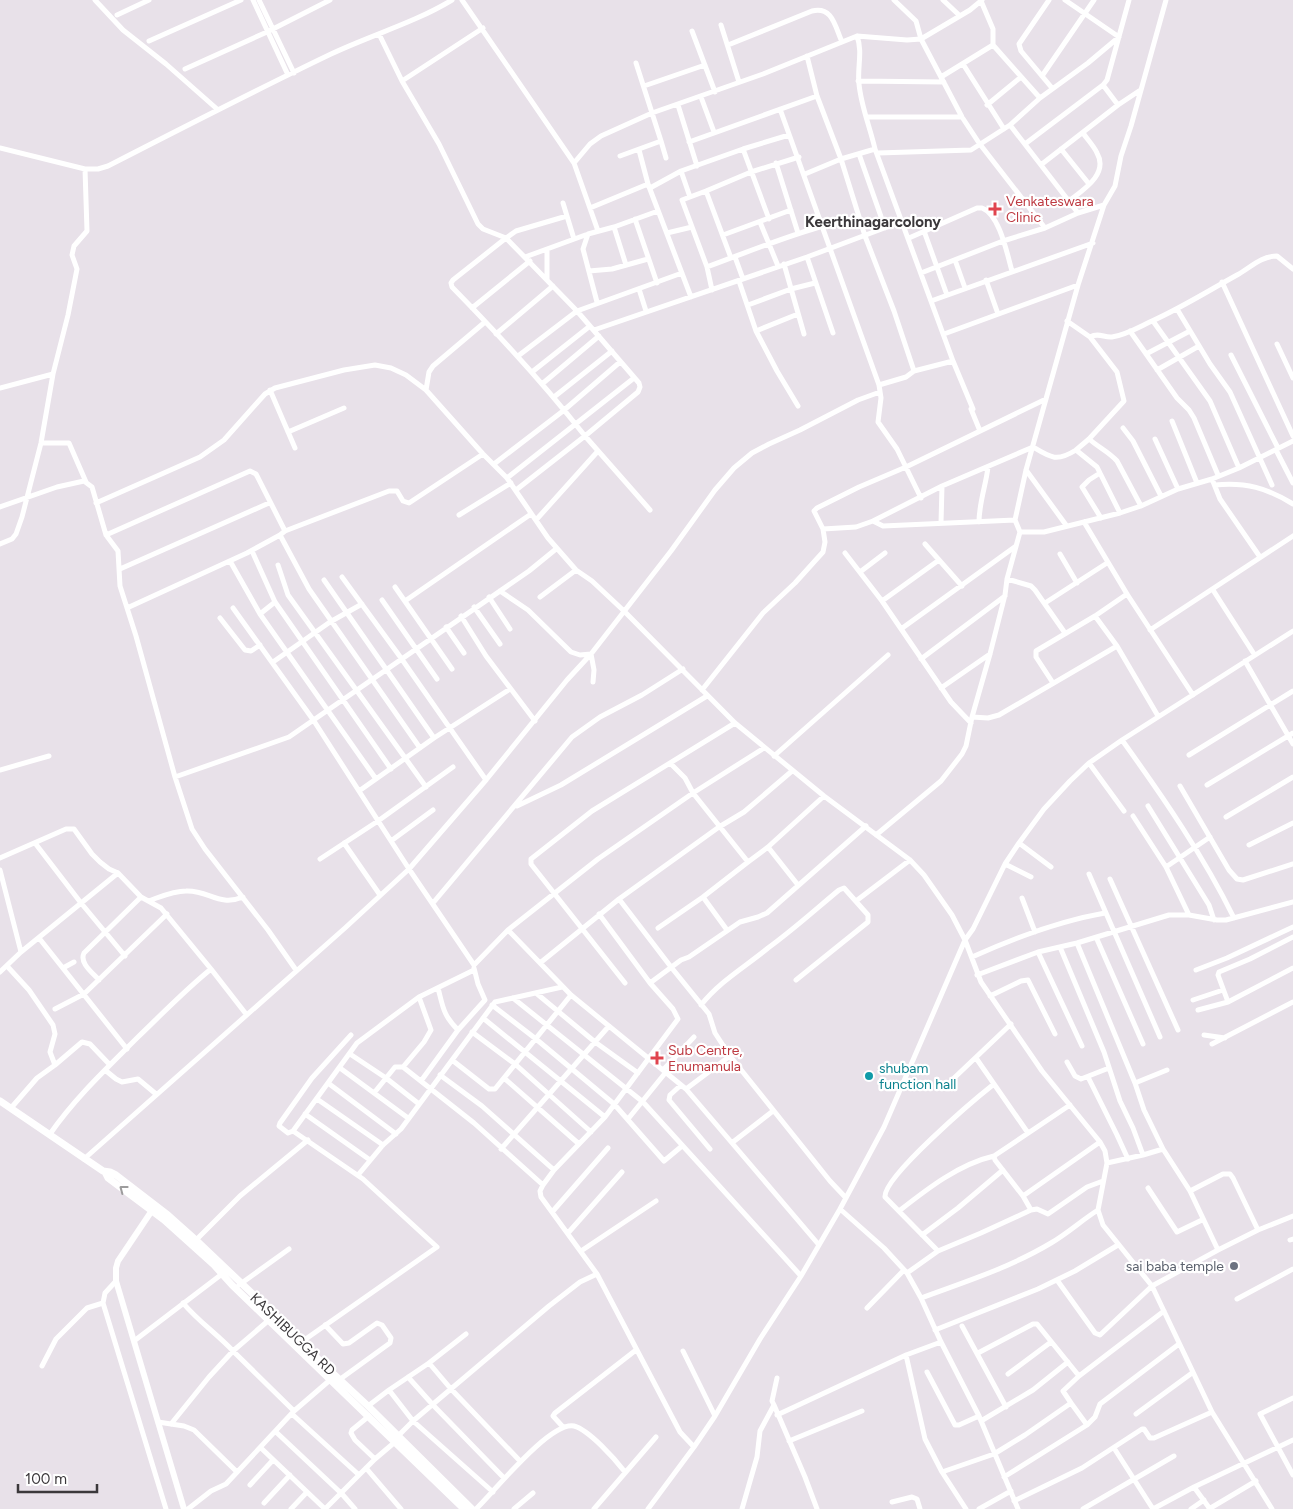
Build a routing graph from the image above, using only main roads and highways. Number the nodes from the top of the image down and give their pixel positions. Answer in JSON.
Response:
{"nodes":[{"id":1,"x":0,"y":1101,"type":"edge"},
{"id":2,"x":194,"y":1242,"type":"junction"},
{"id":3,"x":238,"y":1286,"type":"junction"},
{"id":4,"x":298,"y":1344,"type":"junction"},
{"id":5,"x":397,"y":1439,"type":"junction"},
{"id":6,"x":464,"y":1509,"type":"edge"},
{"id":7,"x":472,"y":1509,"type":"edge"}],
"edges":[{"from":1,"to":2,"type":"main road","name":"KASHIBUGGA RD"},
{"from":2,"to":3,"type":"main road","name":"KASHIBUGGA RD"},
{"from":2,"to":3,"type":"main road","name":"KASHIBUGGA RD"},
{"from":3,"to":4,"type":"main road","name":"KASHIBUGGA RD"},
{"from":3,"to":4,"type":"main road","name":"KASHIBUGGA RD"},
{"from":4,"to":5,"type":"main road","name":"KASHIBUGGA RD"},
{"from":4,"to":5,"type":"main road","name":"KASHIBUGGA RD"},
{"from":5,"to":6,"type":"main road","name":"KASHIBUGGA RD"},
{"from":5,"to":7,"type":"main road","name":"KASHIBUGGA RD"}]}
